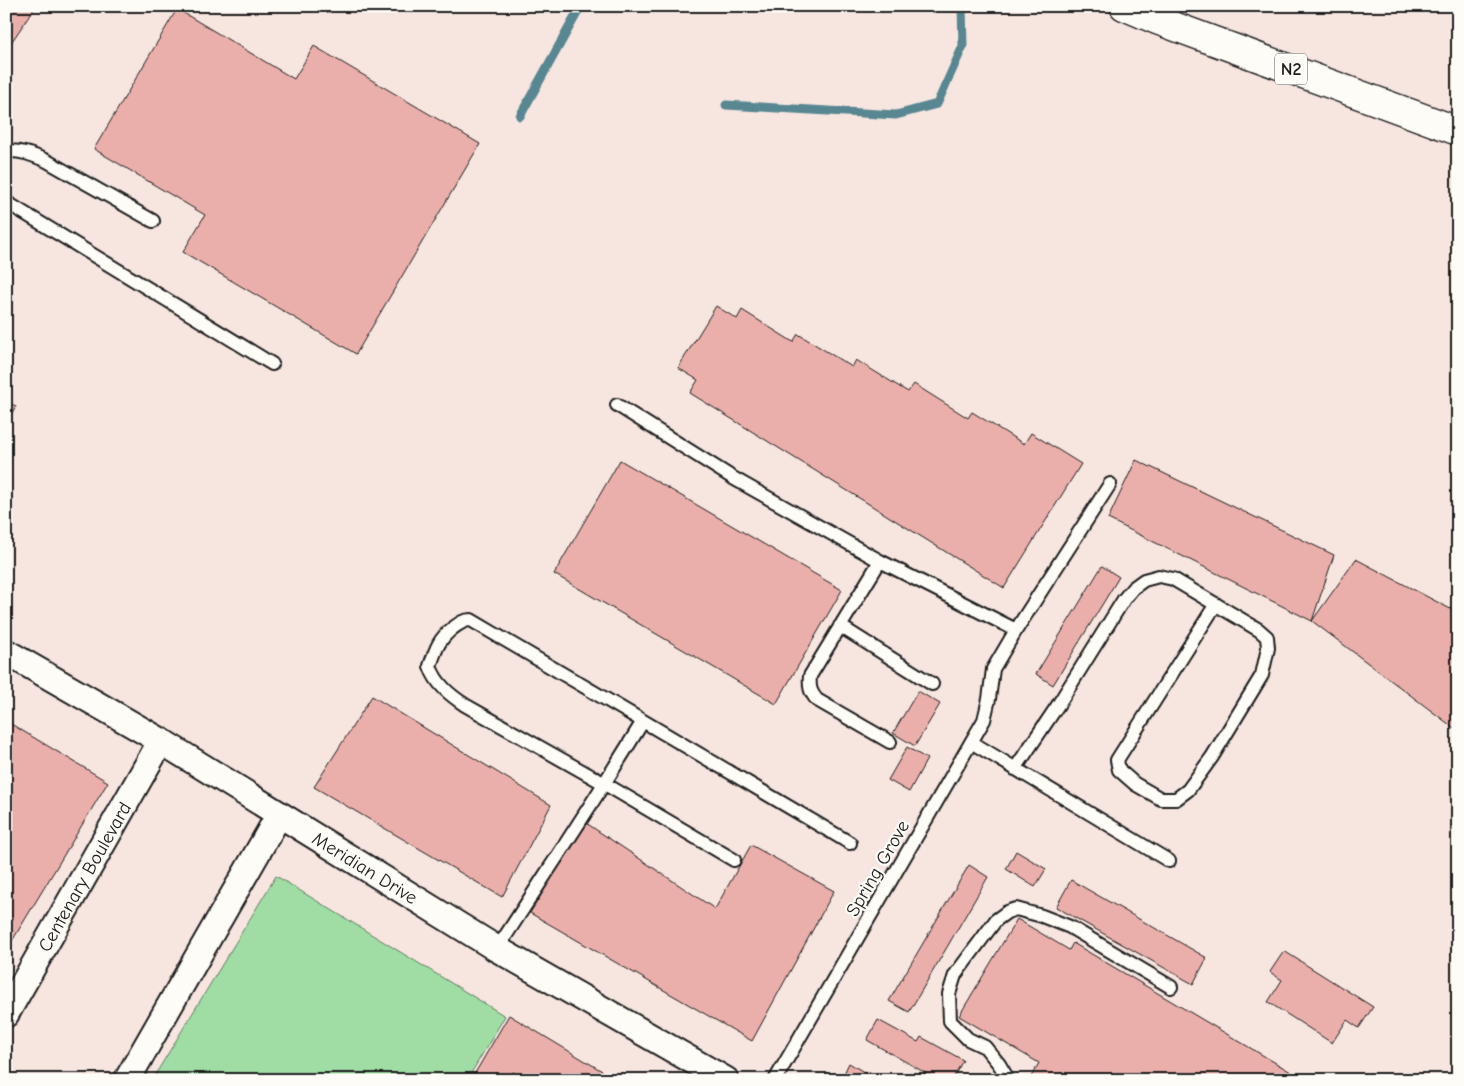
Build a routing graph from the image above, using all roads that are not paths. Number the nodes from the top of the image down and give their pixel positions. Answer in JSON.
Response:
{"nodes":[{"id":1,"x":1124,"y":6,"type":"edge"},
{"id":2,"x":1458,"y":131,"type":"edge"},
{"id":3,"x":6,"y":150,"type":"edge"},
{"id":4,"x":6,"y":202,"type":"edge"},
{"id":5,"x":153,"y":221,"type":"dead end"},
{"id":6,"x":272,"y":364,"type":"dead end"},
{"id":7,"x":617,"y":405,"type":"dead end"},
{"id":8,"x":1110,"y":484,"type":"dead end"},
{"id":9,"x":880,"y":561,"type":"junction"},
{"id":10,"x":1216,"y":604,"type":"junction"},
{"id":11,"x":840,"y":626,"type":"junction"},
{"id":12,"x":1016,"y":630,"type":"junction"},
{"id":13,"x":6,"y":652,"type":"edge"},
{"id":14,"x":932,"y":684,"type":"dead end"},
{"id":15,"x":643,"y":721,"type":"junction"},
{"id":16,"x":161,"y":741,"type":"junction"},
{"id":17,"x":890,"y":742,"type":"dead end"},
{"id":18,"x":971,"y":742,"type":"junction"},
{"id":19,"x":1015,"y":768,"type":"junction"},
{"id":20,"x":605,"y":784,"type":"junction"},
{"id":21,"x":279,"y":815,"type":"junction"},
{"id":22,"x":850,"y":844,"type":"dead end"},
{"id":23,"x":734,"y":860,"type":"dead end"},
{"id":24,"x":1169,"y":861,"type":"dead end"},
{"id":25,"x":497,"y":950,"type":"junction"},
{"id":26,"x":1171,"y":987,"type":"dead end"},
{"id":27,"x":6,"y":1014,"type":"edge"},
{"id":28,"x":126,"y":1080,"type":"edge"},
{"id":29,"x":726,"y":1080,"type":"edge"},
{"id":30,"x":775,"y":1080,"type":"edge"},
{"id":31,"x":1006,"y":1080,"type":"edge"}],
"edges":[{"from":1,"to":2,"type":"highway","number":"N2"},
{"from":3,"to":5,"type":"lane"},
{"from":4,"to":6,"type":"lane"},
{"from":7,"to":9,"type":"lane"},
{"from":8,"to":12,"type":"lane"},
{"from":9,"to":11,"type":"lane"},
{"from":9,"to":12,"type":"lane"},
{"from":10,"to":10,"type":"lane"},
{"from":10,"to":19,"type":"lane"},
{"from":11,"to":14,"type":"lane"},
{"from":11,"to":17,"type":"lane"},
{"from":12,"to":18,"type":"lane","name":"Spring Grove"},
{"from":13,"to":16,"type":"street","name":"Meridian Drive"},
{"from":15,"to":20,"type":"lane"},
{"from":15,"to":20,"type":"lane"},
{"from":15,"to":22,"type":"lane"},
{"from":16,"to":21,"type":"street","name":"Meridian Drive"},
{"from":16,"to":27,"type":"street","name":"Centenary Boulevard"},
{"from":18,"to":19,"type":"lane"},
{"from":18,"to":30,"type":"lane","name":"Spring Grove"},
{"from":19,"to":24,"type":"lane"},
{"from":20,"to":23,"type":"lane"},
{"from":20,"to":25,"type":"lane"},
{"from":21,"to":25,"type":"street","name":"Meridian Drive"},
{"from":21,"to":28,"type":"street"},
{"from":25,"to":29,"type":"street","name":"Meridian Drive"},
{"from":26,"to":31,"type":"lane"}]}
